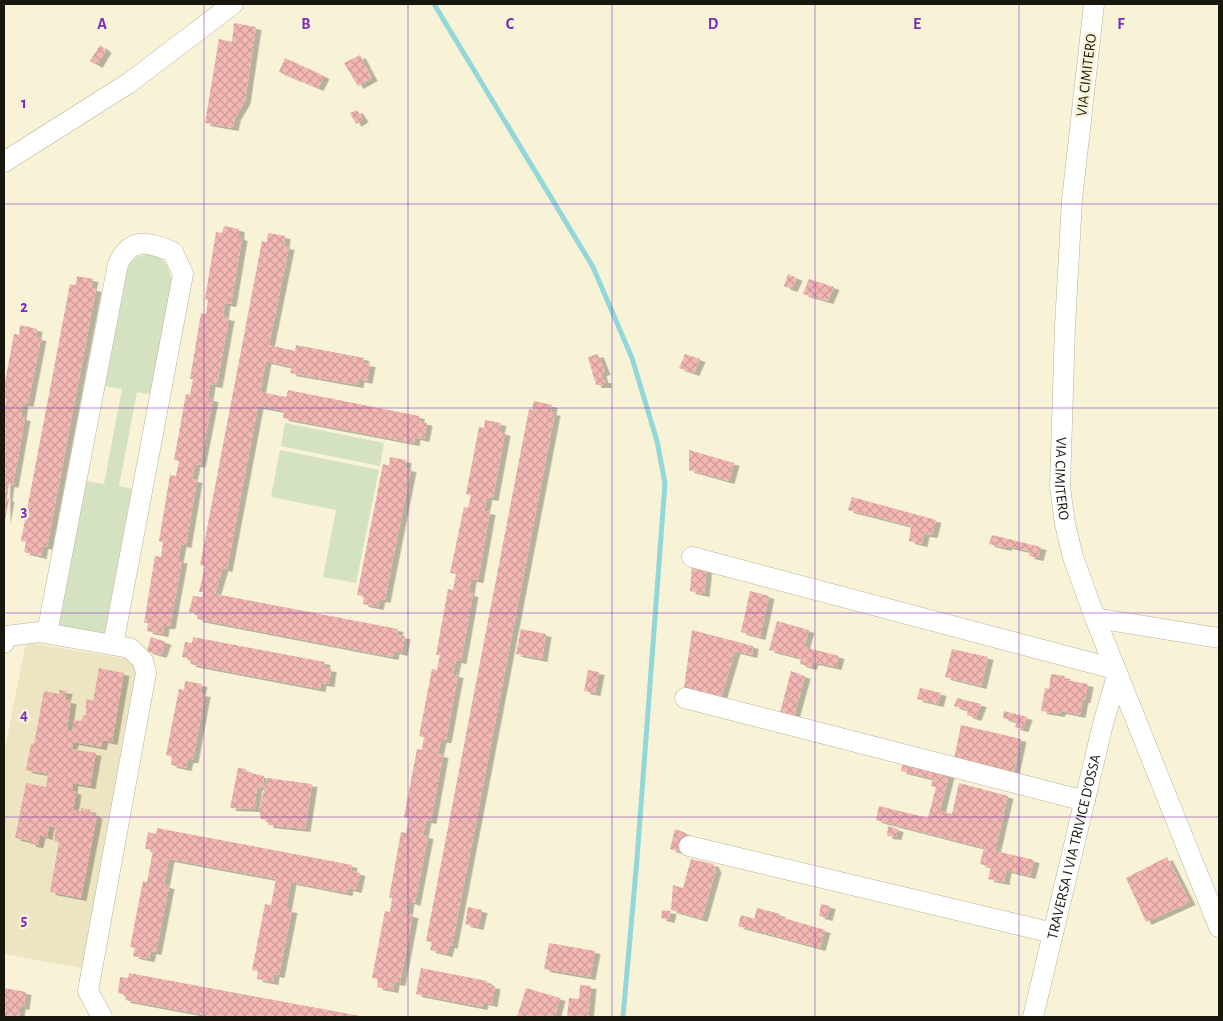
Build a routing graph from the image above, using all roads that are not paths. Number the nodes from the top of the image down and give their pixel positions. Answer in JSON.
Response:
{"nodes":[{"id":1,"x":233,"y":4,"type":"edge"},
{"id":2,"x":1094,"y":4,"type":"edge"},
{"id":3,"x":4,"y":162,"type":"edge"},
{"id":4,"x":692,"y":557,"type":"dead end"},
{"id":5,"x":1095,"y":618,"type":"junction"},
{"id":6,"x":47,"y":633,"type":"junction"},
{"id":7,"x":1219,"y":638,"type":"edge"},
{"id":8,"x":4,"y":642,"type":"edge"},
{"id":9,"x":113,"y":645,"type":"junction"},
{"id":10,"x":1116,"y":673,"type":"junction"},
{"id":11,"x":685,"y":698,"type":"dead end"},
{"id":12,"x":1085,"y":801,"type":"junction"},
{"id":13,"x":688,"y":846,"type":"dead end"},
{"id":14,"x":1212,"y":891,"type":"edge"},
{"id":15,"x":1219,"y":927,"type":"edge"},
{"id":16,"x":1053,"y":933,"type":"junction"},
{"id":17,"x":102,"y":1017,"type":"edge"},
{"id":18,"x":1033,"y":1017,"type":"edge"}],
"edges":[{"from":1,"to":3,"type":"street"},
{"from":2,"to":5,"type":"street","name":"VIA CIMITERO"},
{"from":4,"to":10,"type":"street"},
{"from":5,"to":7,"type":"street"},
{"from":5,"to":10,"type":"street","name":"VIA CIMITERO"},
{"from":6,"to":8,"type":"street"},
{"from":6,"to":9,"type":"street"},
{"from":6,"to":9,"type":"street"},
{"from":9,"to":17,"type":"street"},
{"from":10,"to":12,"type":"street","name":"TRAVERSA I VIA TRIVICE D'OSSA"},
{"from":10,"to":14,"type":"street","name":"VIA CIMITERO"},
{"from":11,"to":12,"type":"street"},
{"from":12,"to":16,"type":"street","name":"TRAVERSA I VIA TRIVICE D'OSSA"},
{"from":13,"to":16,"type":"street"},
{"from":14,"to":15,"type":"street","name":"VIA CIMITERO"},
{"from":16,"to":18,"type":"street","name":"TRAVERSA I VIA TRIVICE D'OSSA"}]}
